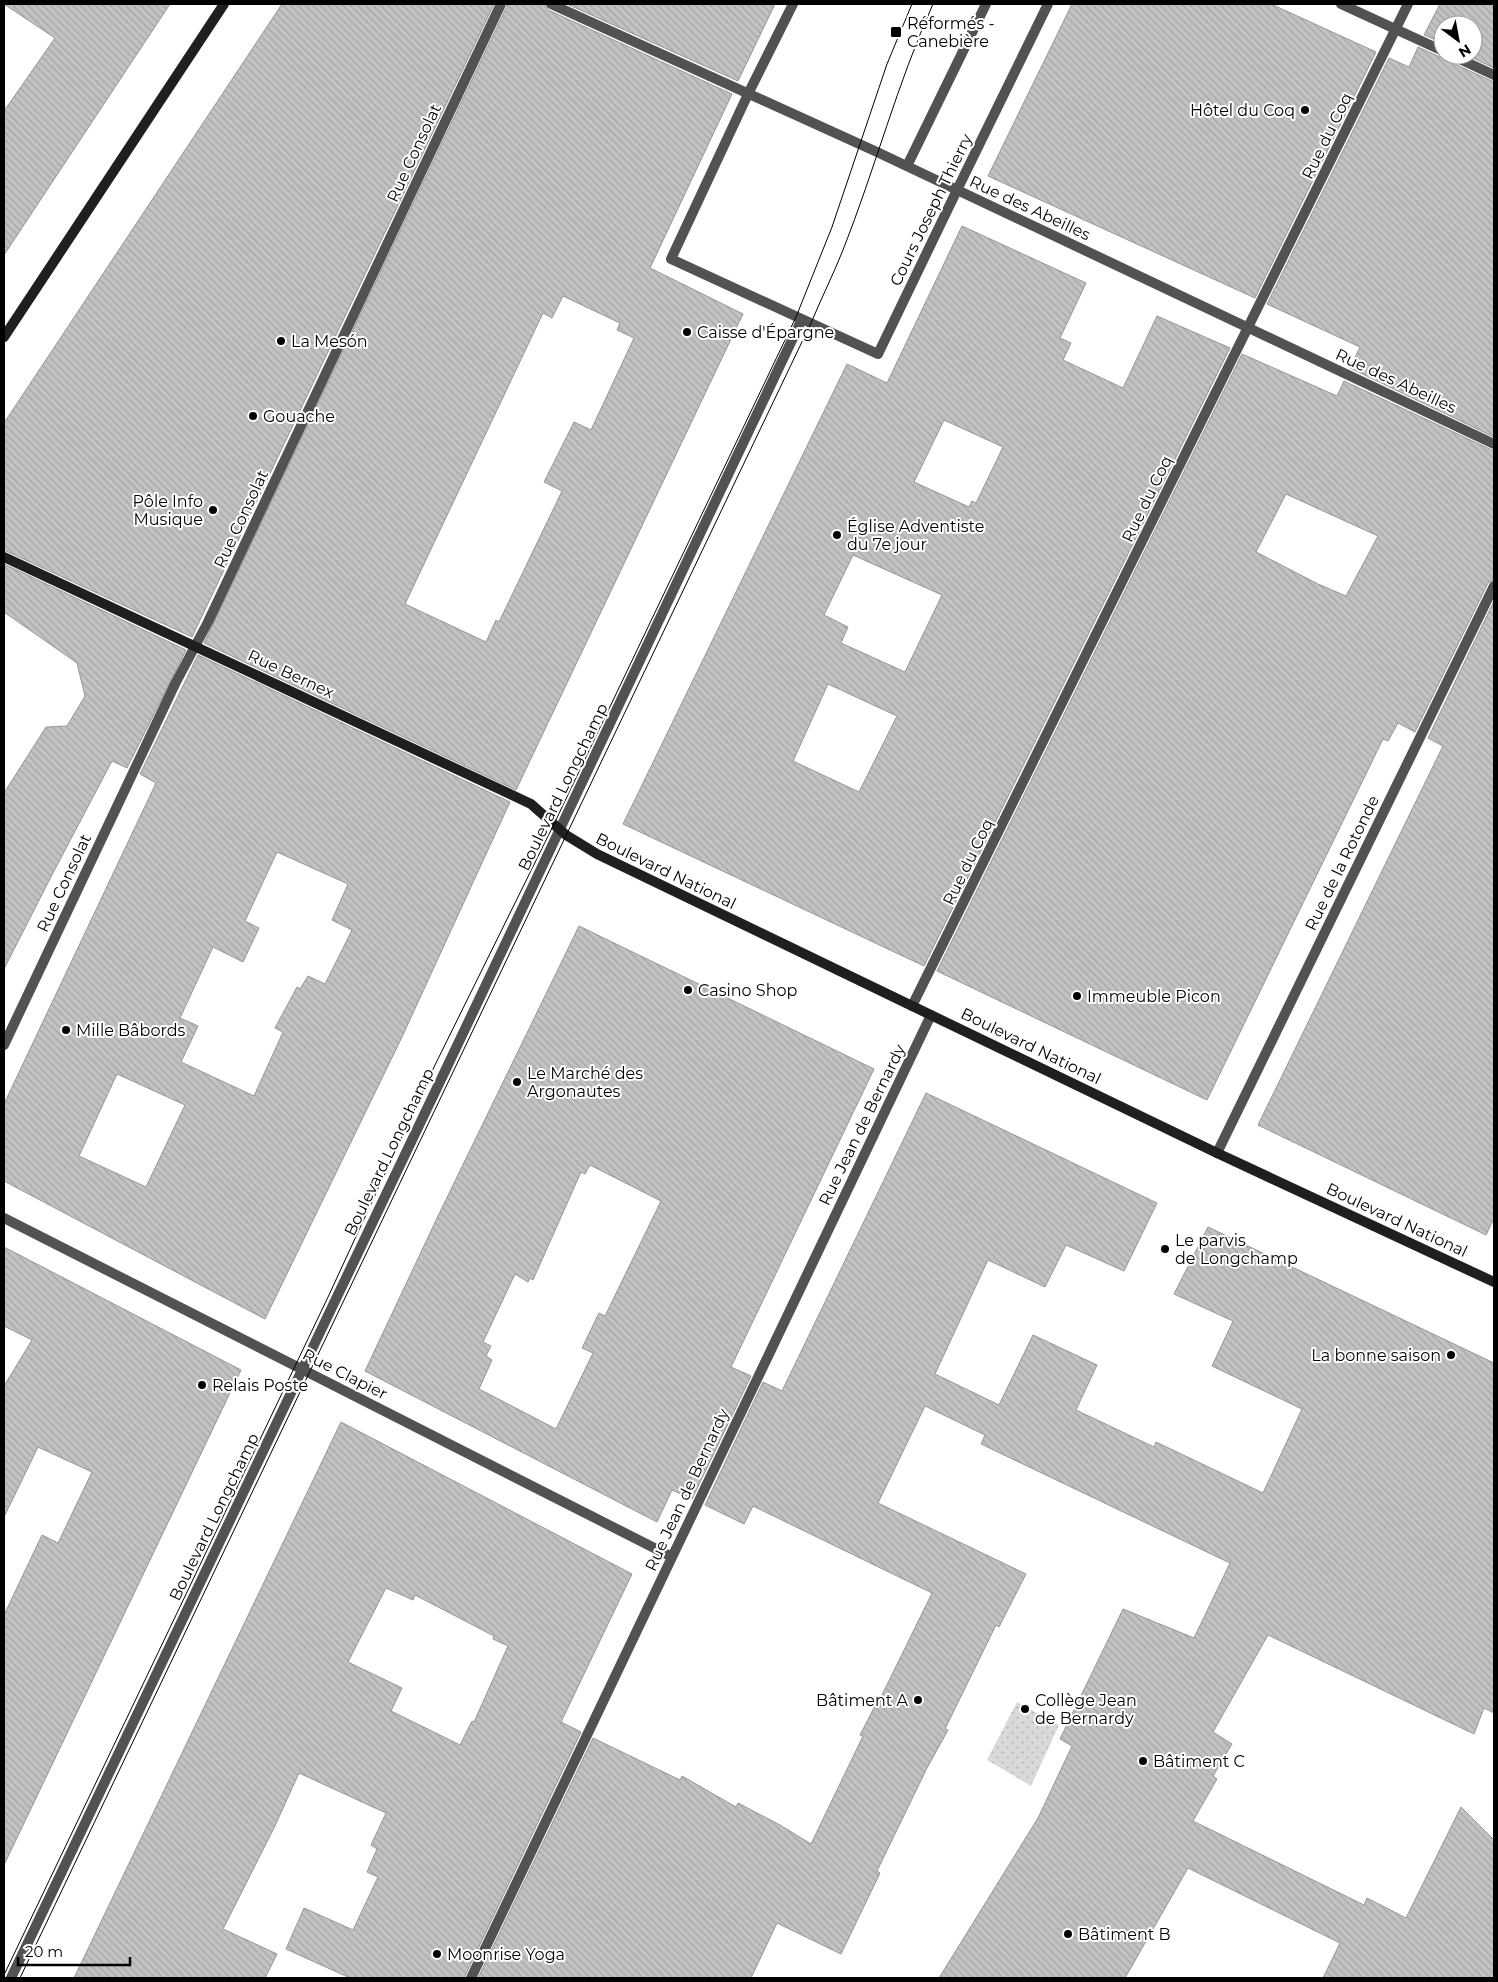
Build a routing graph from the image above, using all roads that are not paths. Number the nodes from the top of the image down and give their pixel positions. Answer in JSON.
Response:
{"nodes":[{"id":1,"x":224,"y":4,"type":"edge"},
{"id":2,"x":501,"y":4,"type":"edge"},
{"id":3,"x":551,"y":4,"type":"edge"},
{"id":4,"x":793,"y":4,"type":"edge"},
{"id":5,"x":986,"y":4,"type":"edge"},
{"id":6,"x":1048,"y":4,"type":"edge"},
{"id":7,"x":1341,"y":4,"type":"edge"},
{"id":8,"x":1408,"y":4,"type":"edge"},
{"id":9,"x":1396,"y":29,"type":"junction"},
{"id":10,"x":1433,"y":46,"type":"edge"},
{"id":11,"x":1472,"y":65,"type":"edge"},
{"id":12,"x":1494,"y":75,"type":"edge"},
{"id":13,"x":749,"y":92,"type":"junction"},
{"id":14,"x":907,"y":166,"type":"junction"},
{"id":15,"x":957,"y":190,"type":"junction"},
{"id":16,"x":802,"y":320,"type":"junction"},
{"id":17,"x":1249,"y":328,"type":"junction"},
{"id":18,"x":4,"y":337,"type":"edge"},
{"id":19,"x":1494,"y":444,"type":"edge"},
{"id":20,"x":4,"y":557,"type":"edge"},
{"id":21,"x":1494,"y":586,"type":"edge"},
{"id":22,"x":194,"y":646,"type":"junction"},
{"id":23,"x":560,"y":829,"type":"junction"},
{"id":24,"x":912,"y":1006,"type":"junction"},
{"id":25,"x":931,"y":1015,"type":"junction"},
{"id":26,"x":4,"y":1045,"type":"edge"},
{"id":27,"x":1217,"y":1153,"type":"junction"},
{"id":28,"x":4,"y":1218,"type":"edge"},
{"id":29,"x":1494,"y":1282,"type":"edge"},
{"id":30,"x":302,"y":1370,"type":"junction"},
{"id":31,"x":672,"y":1557,"type":"junction"},
{"id":32,"x":11,"y":1978,"type":"edge"},
{"id":33,"x":471,"y":1978,"type":"edge"}],
"edges":[{"from":1,"to":18,"type":"main road"},
{"from":2,"to":22,"type":"street","name":"Rue Consolat"},
{"from":3,"to":13,"type":"street","name":"Rue des Abeilles"},
{"from":4,"to":13,"type":"street","name":"Cours Joseph Thierry"},
{"from":5,"to":14,"type":"street"},
{"from":6,"to":15,"type":"street","name":"Cours Joseph Thierry"},
{"from":7,"to":9,"type":"street"},
{"from":8,"to":9,"type":"street","name":"Rue du Coq"},
{"from":9,"to":10,"type":"street"},
{"from":9,"to":17,"type":"street","name":"Rue du Coq"},
{"from":11,"to":12,"type":"street"},
{"from":13,"to":14,"type":"street","name":"Rue des Abeilles"},
{"from":13,"to":16,"type":"street","name":"Cours Joseph Thierry"},
{"from":14,"to":15,"type":"street","name":"Rue des Abeilles"},
{"from":15,"to":16,"type":"street","name":"Cours Joseph Thierry"},
{"from":15,"to":17,"type":"street","name":"Rue des Abeilles"},
{"from":16,"to":23,"type":"street","name":"Boulevard Longchamp"},
{"from":17,"to":19,"type":"street","name":"Rue des Abeilles"},
{"from":17,"to":24,"type":"street","name":"Rue du Coq"},
{"from":20,"to":22,"type":"main road","name":"Rue Bernex"},
{"from":21,"to":27,"type":"street","name":"Rue de la Rotonde"},
{"from":22,"to":23,"type":"main road","name":"Rue Bernex"},
{"from":22,"to":26,"type":"street","name":"Rue Consolat"},
{"from":23,"to":24,"type":"main road","name":"Boulevard National"},
{"from":23,"to":30,"type":"street","name":"Boulevard Longchamp"},
{"from":24,"to":25,"type":"main road","name":"Boulevard National"},
{"from":25,"to":27,"type":"main road","name":"Boulevard National"},
{"from":25,"to":31,"type":"street","name":"Rue Jean de Bernardy"},
{"from":27,"to":29,"type":"main road","name":"Boulevard National"},
{"from":28,"to":30,"type":"street","name":"Rue Clapier"},
{"from":30,"to":31,"type":"street","name":"Rue Clapier"},
{"from":30,"to":32,"type":"street","name":"Boulevard Longchamp"},
{"from":31,"to":33,"type":"street","name":"Rue Jean de Bernardy"}]}
